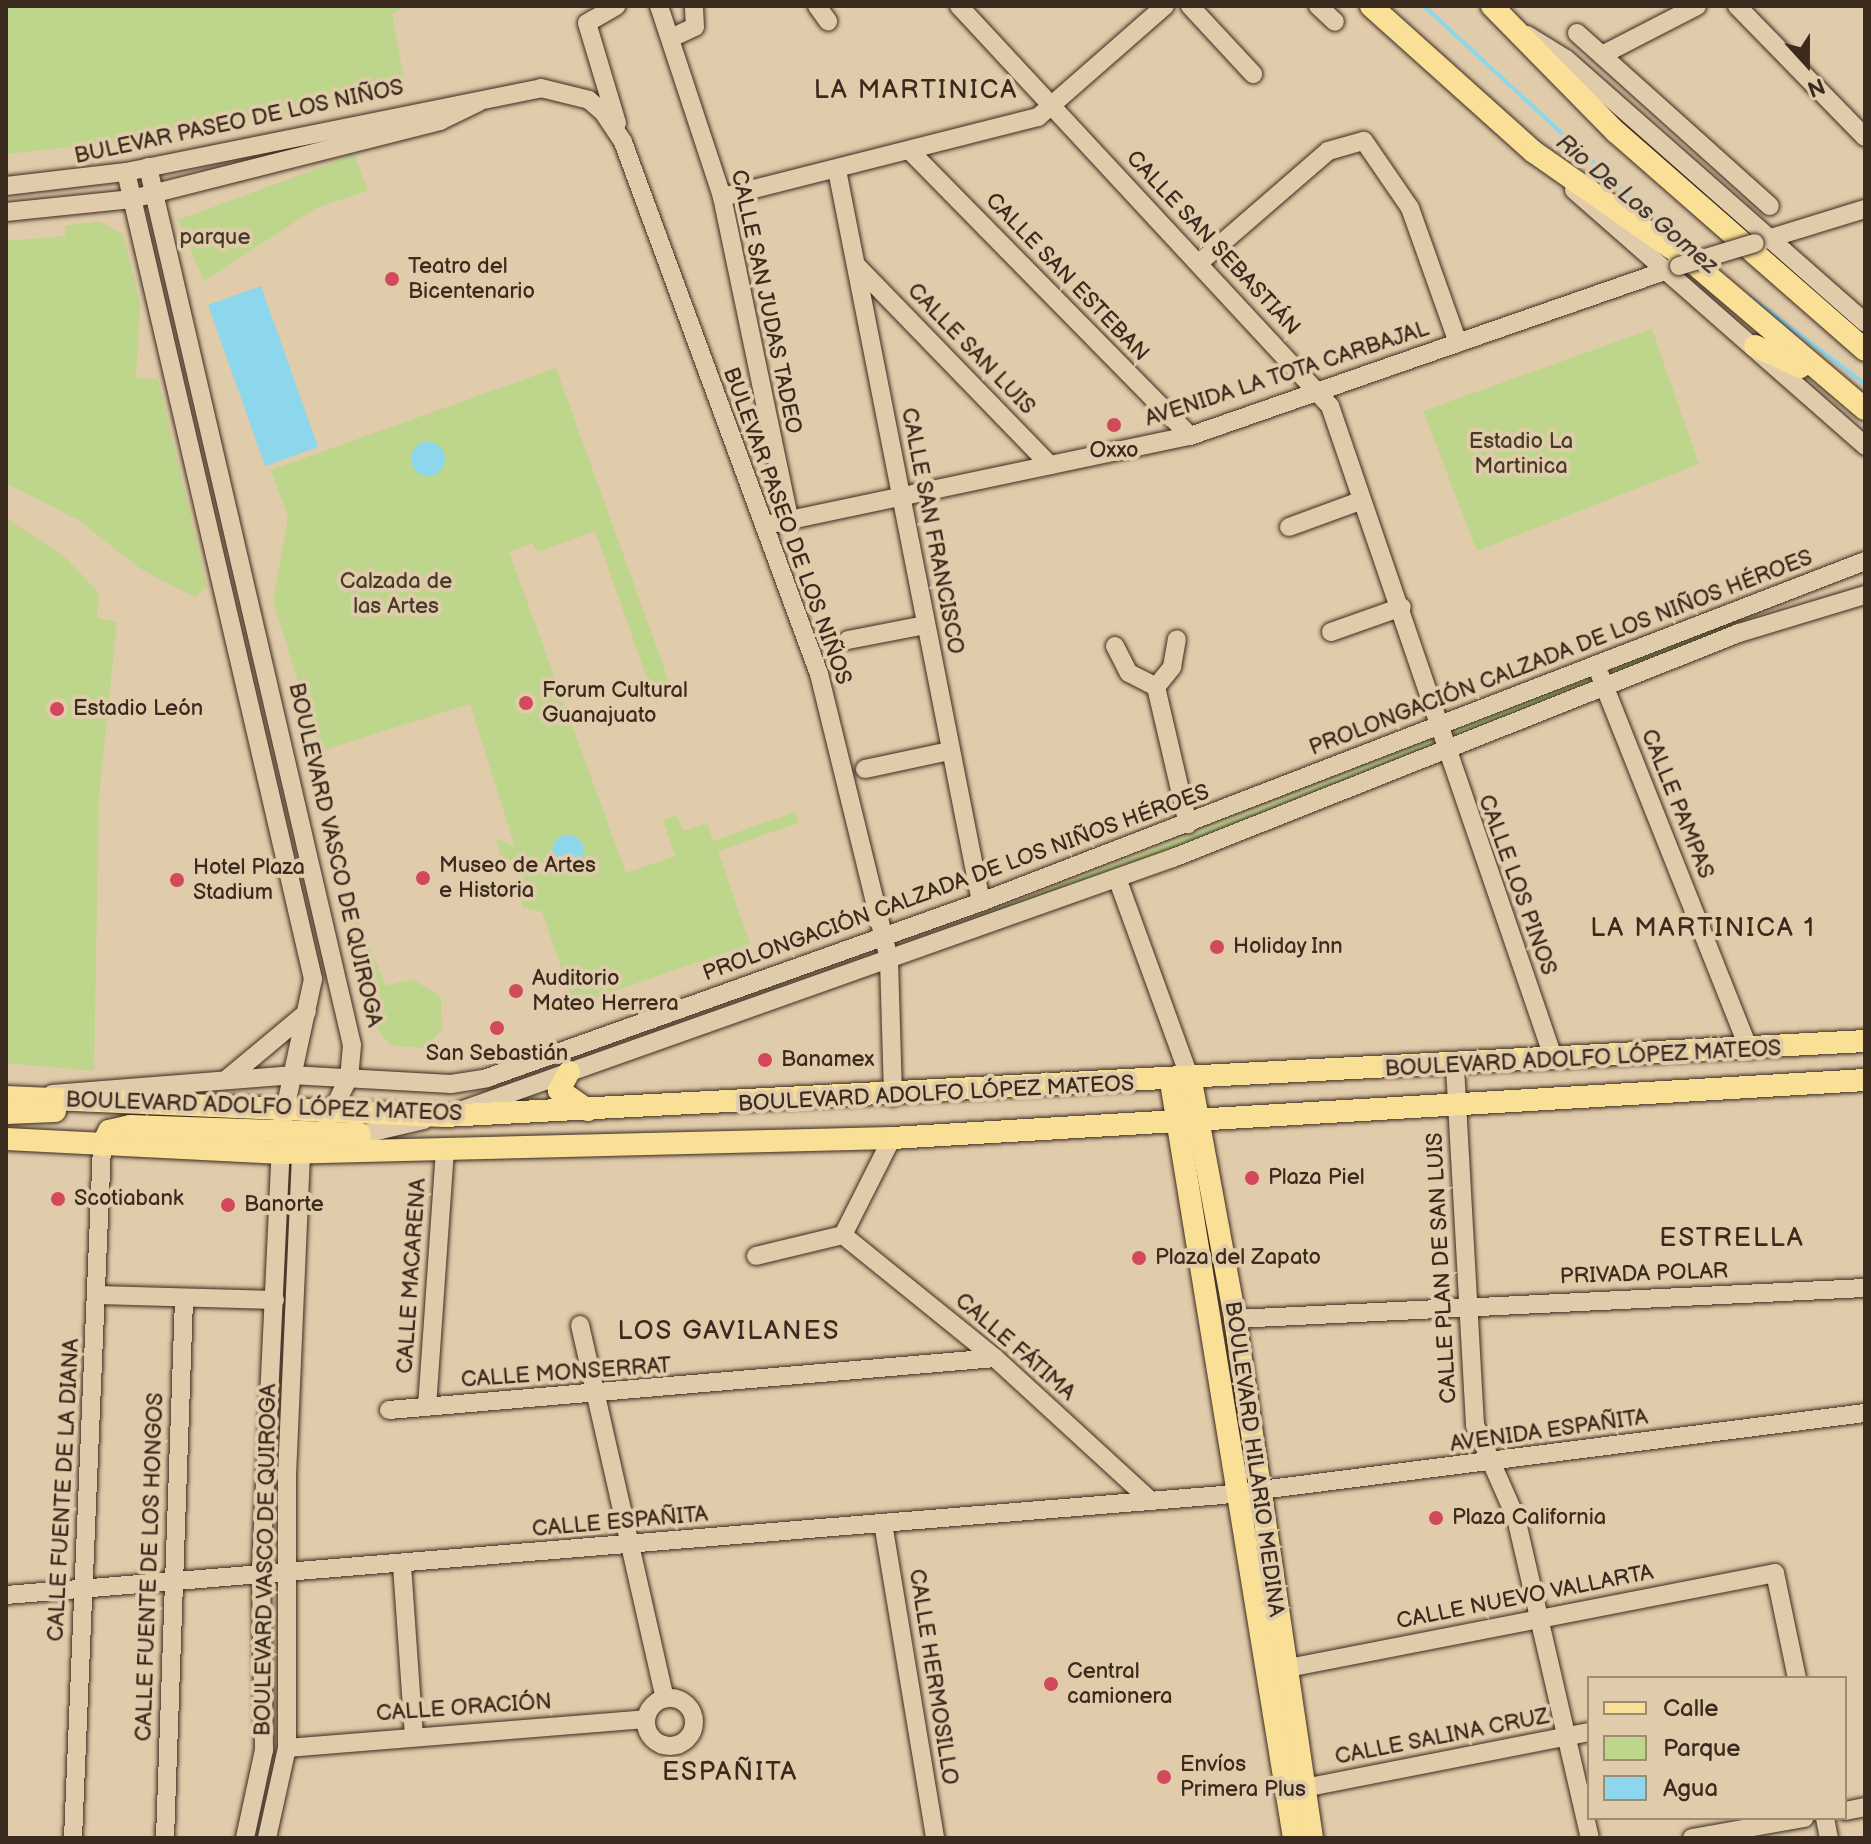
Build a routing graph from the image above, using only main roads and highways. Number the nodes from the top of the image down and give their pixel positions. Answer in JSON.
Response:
{"nodes":[{"id":1,"x":1371,"y":6,"type":"edge"},
{"id":2,"x":1492,"y":6,"type":"edge"},
{"id":3,"x":1755,"y":346,"type":"road end"},
{"id":4,"x":1865,"y":350,"type":"edge"},
{"id":5,"x":1865,"y":409,"type":"edge"},
{"id":6,"x":1865,"y":421,"type":"edge"},
{"id":7,"x":1865,"y":1041,"type":"edge"},
{"id":8,"x":569,"y":1072,"type":"road end"},
{"id":9,"x":1182,"y":1076,"type":"junction"},
{"id":10,"x":1865,"y":1080,"type":"edge"},
{"id":11,"x":6,"y":1097,"type":"edge"},
{"id":12,"x":115,"y":1100,"type":"junction"},
{"id":13,"x":589,"y":1111,"type":"junction"},
{"id":14,"x":6,"y":1113,"type":"edge"},
{"id":15,"x":1189,"y":1122,"type":"junction"},
{"id":16,"x":360,"y":1134,"type":"road end"},
{"id":17,"x":287,"y":1138,"type":"junction"},
{"id":18,"x":6,"y":1139,"type":"edge"},
{"id":19,"x":1247,"y":1492,"type":"junction"},
{"id":20,"x":1294,"y":1838,"type":"edge"},
{"id":21,"x":1312,"y":1838,"type":"edge"}],
"edges":[{"from":1,"to":5,"type":"main road"},
{"from":2,"to":4,"type":"main road"},
{"from":3,"to":6,"type":"main road"},
{"from":7,"to":9,"type":"main road","name":"BOULEVARD ADOLFO LÓPEZ MATEOS"},
{"from":8,"to":13,"type":"main road"},
{"from":9,"to":13,"type":"main road","name":"BOULEVARD ADOLFO LÓPEZ MATEOS"},
{"from":9,"to":15,"type":"main road","name":"BOULEVARD HILARIO MEDINA"},
{"from":10,"to":15,"type":"main road","name":"BOULEVARD ADOLFO LÓPEZ MATEOS"},
{"from":11,"to":12,"type":"main road","name":"BOULEVARD ADOLFO LÓPEZ MATEOS"},
{"from":12,"to":14,"type":"main road"},
{"from":12,"to":17,"type":"main road","name":"BOULEVARD ADOLFO LÓPEZ MATEOS"},
{"from":13,"to":17,"type":"main road","name":"BOULEVARD ADOLFO LÓPEZ MATEOS"},
{"from":15,"to":17,"type":"main road","name":"BOULEVARD ADOLFO LÓPEZ MATEOS"},
{"from":15,"to":19,"type":"main road","name":"BOULEVARD HILARIO MEDINA"},
{"from":15,"to":19,"type":"main road","name":"BOULEVARD HILARIO MEDINA"},
{"from":16,"to":17,"type":"main road"},
{"from":17,"to":18,"type":"main road","name":"BOULEVARD ADOLFO LÓPEZ MATEOS"},
{"from":19,"to":20,"type":"main road","name":"BOULEVARD HILARIO MEDINA"},
{"from":19,"to":21,"type":"main road","name":"BOULEVARD HILARIO MEDINA"}]}
